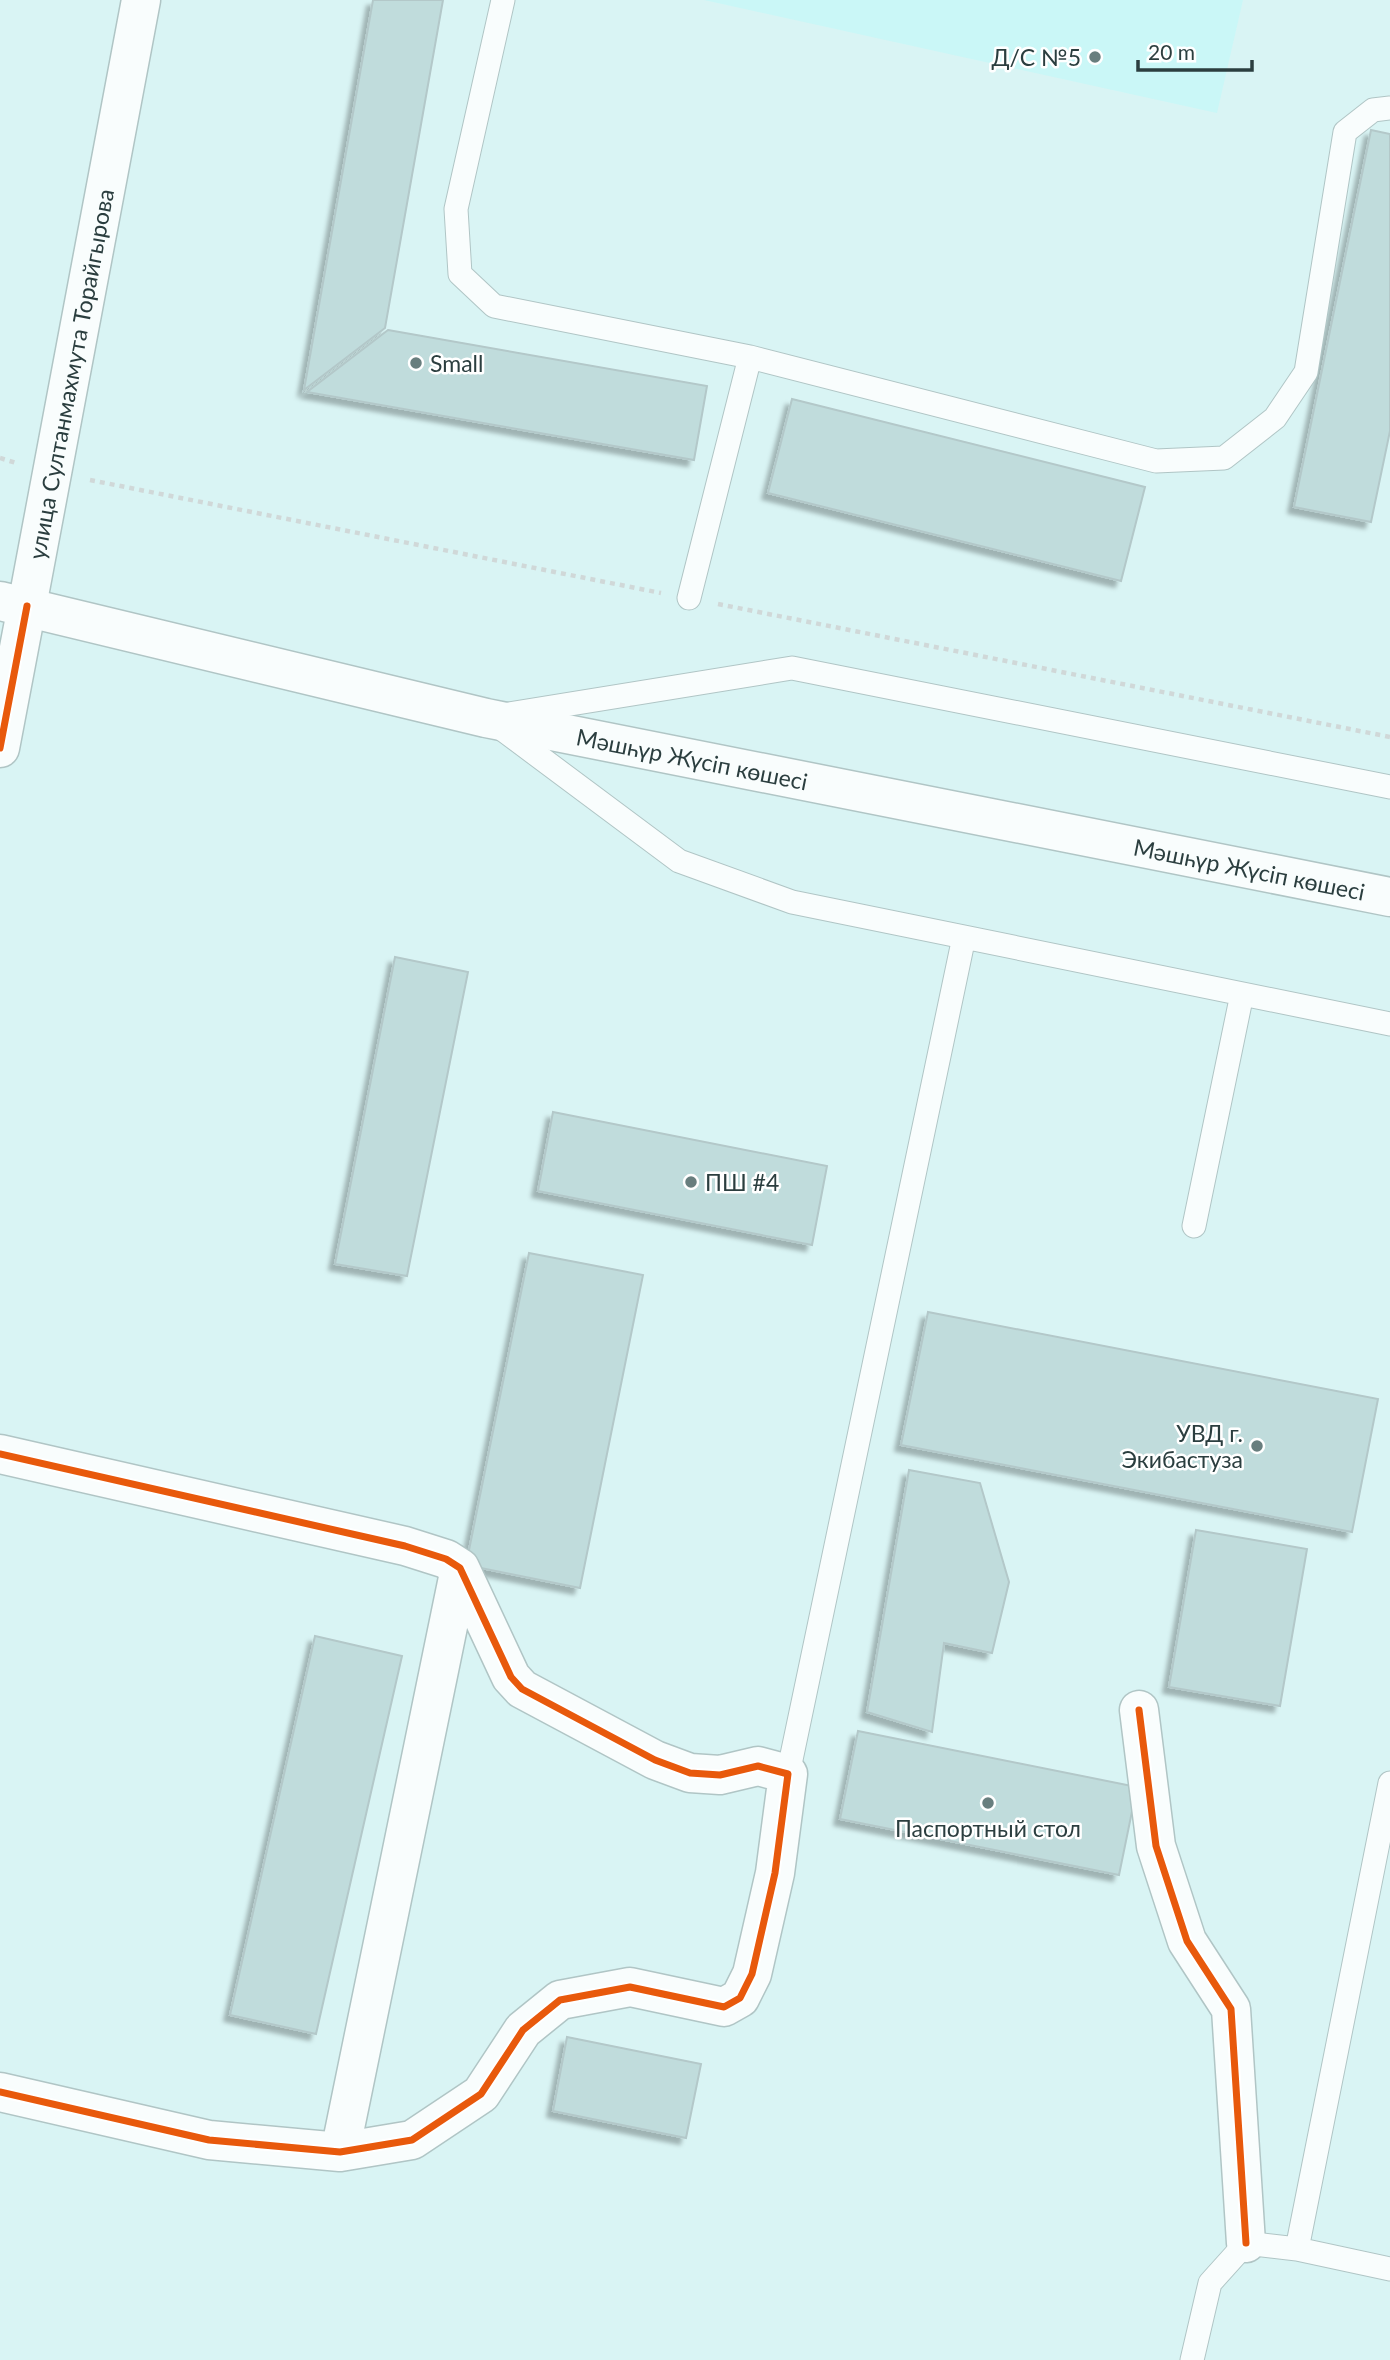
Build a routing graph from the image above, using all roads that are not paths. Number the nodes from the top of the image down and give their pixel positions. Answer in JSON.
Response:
{"nodes":[{"id":1,"x":141,"y":0,"type":"edge"},
{"id":2,"x":503,"y":0,"type":"edge"},
{"id":3,"x":1390,"y":108,"type":"edge"},
{"id":4,"x":750,"y":357,"type":"junction"},
{"id":5,"x":689,"y":598,"type":"dead end"},
{"id":6,"x":13,"y":604,"type":"edge"},
{"id":7,"x":486,"y":718,"type":"junction"},
{"id":8,"x":0,"y":748,"type":"edge"},
{"id":9,"x":1390,"y":787,"type":"edge"},
{"id":10,"x":1390,"y":897,"type":"edge"},
{"id":11,"x":964,"y":937,"type":"junction"},
{"id":12,"x":1242,"y":994,"type":"junction"},
{"id":13,"x":1390,"y":1024,"type":"edge"},
{"id":14,"x":1194,"y":1226,"type":"dead end"},
{"id":15,"x":0,"y":1454,"type":"edge"},
{"id":16,"x":460,"y":1568,"type":"junction"},
{"id":17,"x":1139,"y":1710,"type":"dead end"},
{"id":18,"x":788,"y":1774,"type":"junction"},
{"id":19,"x":1390,"y":1783,"type":"edge"},
{"id":20,"x":0,"y":2092,"type":"edge"},
{"id":21,"x":340,"y":2152,"type":"junction"},
{"id":22,"x":1246,"y":2243,"type":"junction"},
{"id":23,"x":1297,"y":2249,"type":"junction"},
{"id":24,"x":1390,"y":2269,"type":"edge"},
{"id":25,"x":1192,"y":2360,"type":"edge"}],
"edges":[{"from":1,"to":6,"type":"street","name":"улица Султанмахмута Торайгырова"},
{"from":2,"to":4,"type":"lane"},
{"from":3,"to":4,"type":"lane"},
{"from":4,"to":5,"type":"lane"},
{"from":6,"to":7,"type":"street","name":"Мәшһүр Жүсіп көшесі"},
{"from":6,"to":8,"type":"street","name":"улица Султанмахмута Торайгырова"},
{"from":7,"to":9,"type":"lane"},
{"from":7,"to":10,"type":"street","name":"Мәшһүр Жүсіп көшесі"},
{"from":7,"to":11,"type":"lane"},
{"from":11,"to":12,"type":"lane"},
{"from":11,"to":18,"type":"lane"},
{"from":12,"to":13,"type":"lane"},
{"from":12,"to":14,"type":"lane"},
{"from":15,"to":16,"type":"street"},
{"from":16,"to":18,"type":"street"},
{"from":16,"to":21,"type":"street"},
{"from":17,"to":22,"type":"street"},
{"from":18,"to":21,"type":"street"},
{"from":19,"to":23,"type":"lane"},
{"from":20,"to":21,"type":"street"},
{"from":22,"to":23,"type":"lane"},
{"from":22,"to":25,"type":"lane"},
{"from":23,"to":24,"type":"lane"}]}
